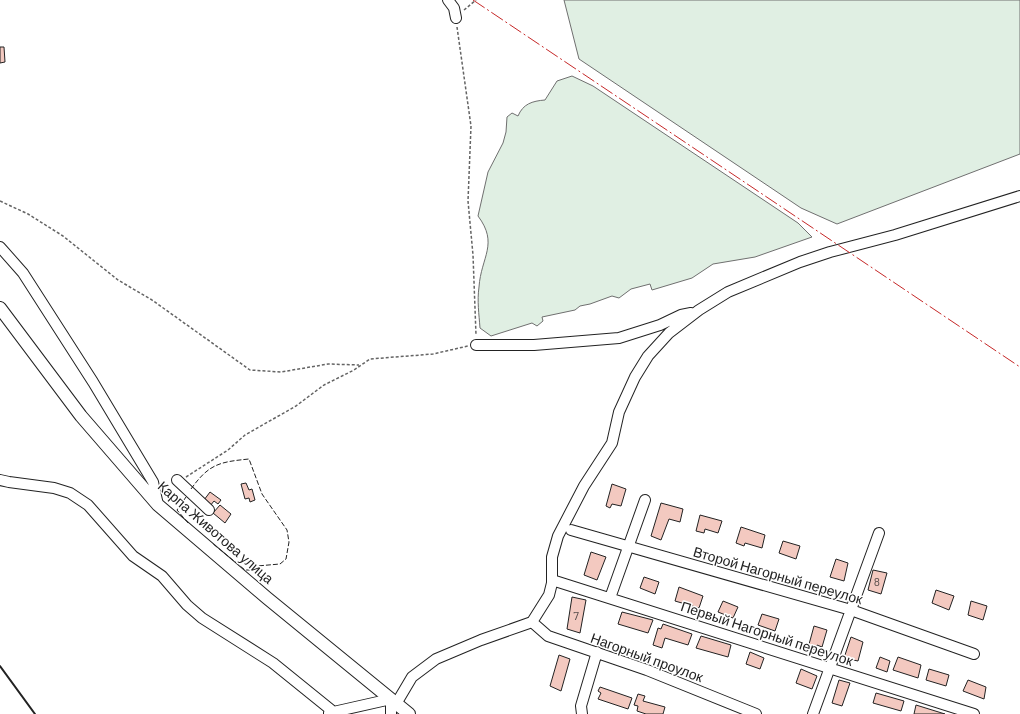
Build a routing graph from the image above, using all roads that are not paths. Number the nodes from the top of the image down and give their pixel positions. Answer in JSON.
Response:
{"nodes":[{"id":1,"x":448,"y":0,"type":"edge"},
{"id":2,"x":456,"y":18,"type":"road end"},
{"id":3,"x":1020,"y":196,"type":"edge"},
{"id":4,"x":0,"y":247,"type":"edge"},
{"id":5,"x":0,"y":308,"type":"edge"},
{"id":6,"x":695,"y":312,"type":"junction"},
{"id":7,"x":476,"y":344,"type":"road end"},
{"id":8,"x":0,"y":480,"type":"edge"},
{"id":9,"x":177,"y":480,"type":"road end"},
{"id":10,"x":645,"y":500,"type":"dead end"},
{"id":11,"x":158,"y":505,"type":"junction"},
{"id":12,"x":209,"y":510,"type":"dead end"},
{"id":13,"x":571,"y":530,"type":"dead end"},
{"id":14,"x":880,"y":533,"type":"dead end"},
{"id":15,"x":628,"y":546,"type":"junction"},
{"id":16,"x":552,"y":580,"type":"junction"},
{"id":17,"x":610,"y":598,"type":"junction"},
{"id":18,"x":851,"y":610,"type":"junction"},
{"id":19,"x":532,"y":622,"type":"junction"},
{"id":20,"x":597,"y":652,"type":"junction"},
{"id":21,"x":974,"y":654,"type":"dead end"},
{"id":22,"x":831,"y":668,"type":"junction"},
{"id":23,"x":393,"y":706,"type":"edge"},
{"id":24,"x":747,"y":712,"type":"edge"},
{"id":25,"x":330,"y":713,"type":"edge"},
{"id":26,"x":409,"y":714,"type":"edge"},
{"id":27,"x":582,"y":714,"type":"edge"},
{"id":28,"x":756,"y":714,"type":"edge"},
{"id":29,"x":813,"y":714,"type":"edge"},
{"id":30,"x":974,"y":714,"type":"edge"}],
"edges":[{"from":1,"to":2,"type":"street"},
{"from":3,"to":6,"type":"street"},
{"from":4,"to":11,"type":"street"},
{"from":5,"to":11,"type":"main road","name":"Карпа Животова улица"},
{"from":6,"to":7,"type":"street"},
{"from":6,"to":16,"type":"street"},
{"from":8,"to":25,"type":"street"},
{"from":9,"to":12,"type":"street"},
{"from":10,"to":15,"type":"street"},
{"from":11,"to":23,"type":"main road","name":"Карпа Животова улица"},
{"from":13,"to":15,"type":"street","name":"Второй Нагорный переулок"},
{"from":14,"to":18,"type":"street"},
{"from":15,"to":17,"type":"street"},
{"from":15,"to":18,"type":"street","name":"Второй Нагорный переулок"},
{"from":16,"to":17,"type":"street","name":"Первый Нагорный переулок"},
{"from":16,"to":19,"type":"street"},
{"from":17,"to":22,"type":"street","name":"Первый Нагорный переулок"},
{"from":18,"to":21,"type":"street","name":"Второй Нагорный переулок"},
{"from":18,"to":22,"type":"street"},
{"from":19,"to":20,"type":"street","name":"Нагорный проулок"},
{"from":19,"to":23,"type":"street"},
{"from":20,"to":24,"type":"street","name":"Нагорный проулок"},
{"from":20,"to":27,"type":"street"},
{"from":22,"to":29,"type":"street"},
{"from":22,"to":30,"type":"street","name":"Первый Нагорный переулок"},
{"from":23,"to":25,"type":"street"},
{"from":23,"to":26,"type":"main road","name":"Карпа Животова улица"},
{"from":24,"to":28,"type":"street","name":"Нагорный проулок"}]}
